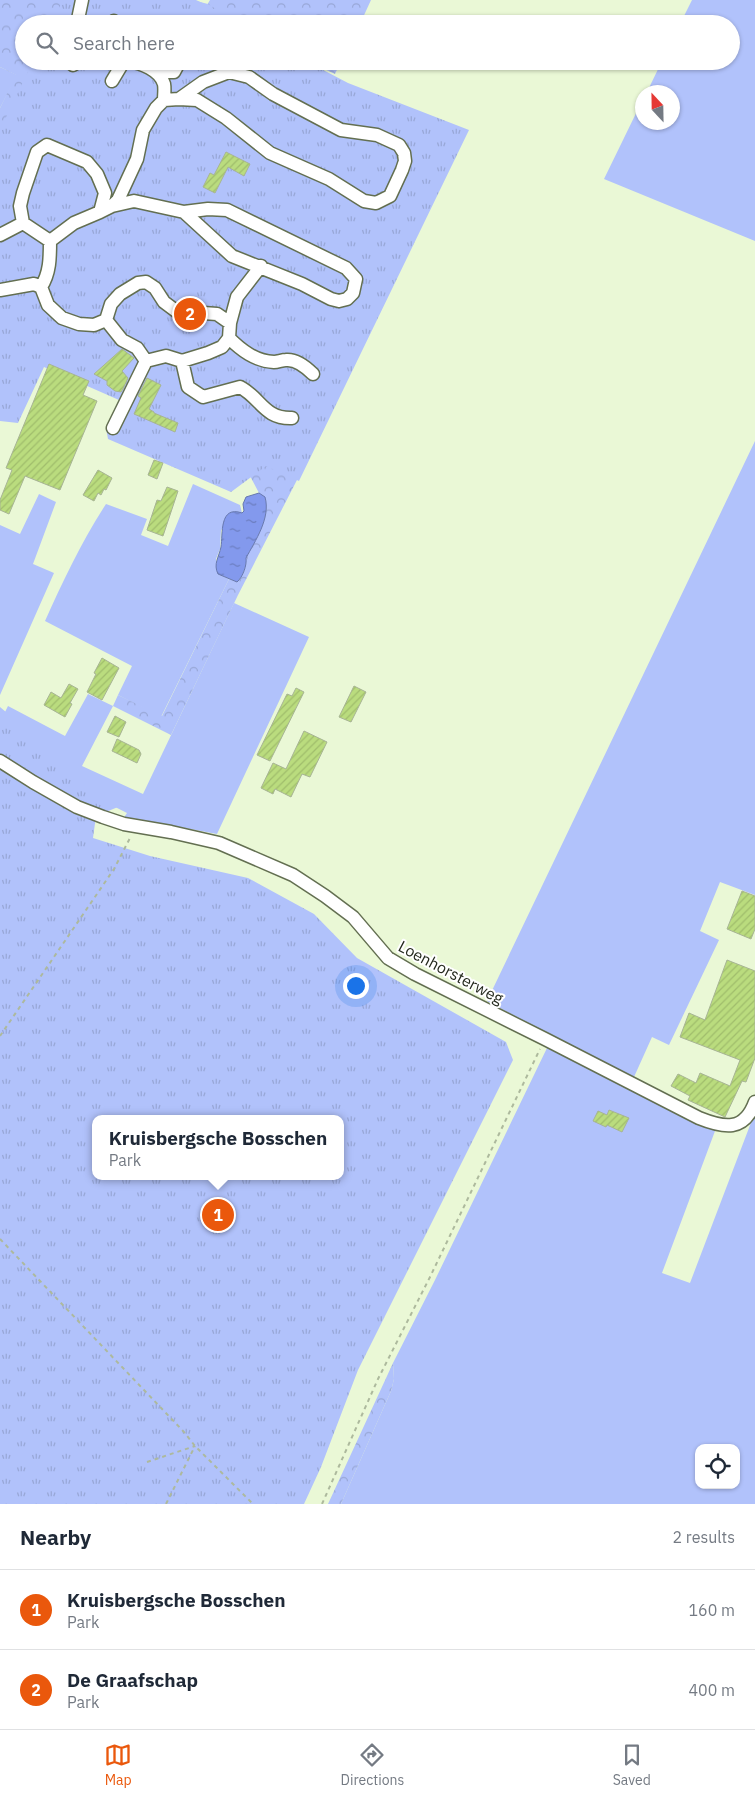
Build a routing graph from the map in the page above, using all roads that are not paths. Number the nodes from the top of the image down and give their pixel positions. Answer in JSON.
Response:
{"nodes":[{"id":1,"x":82,"y":0,"type":"edge"},
{"id":2,"x":79,"y":15,"type":"edge"},
{"id":3,"x":119,"y":70,"type":"edge"},
{"id":4,"x":152,"y":70,"type":"edge"},
{"id":5,"x":175,"y":70,"type":"edge"},
{"id":6,"x":156,"y":72,"type":"junction"},
{"id":7,"x":112,"y":82,"type":"dead end"},
{"id":8,"x":180,"y":99,"type":"junction"},
{"id":9,"x":164,"y":100,"type":"junction"},
{"id":10,"x":112,"y":206,"type":"junction"},
{"id":11,"x":100,"y":212,"type":"junction"},
{"id":12,"x":184,"y":212,"type":"junction"},
{"id":13,"x":23,"y":223,"type":"junction"},
{"id":14,"x":0,"y":235,"type":"edge"},
{"id":15,"x":50,"y":241,"type":"junction"},
{"id":16,"x":261,"y":266,"type":"junction"},
{"id":17,"x":41,"y":287,"type":"junction"},
{"id":18,"x":0,"y":290,"type":"edge"},
{"id":19,"x":106,"y":320,"type":"junction"},
{"id":20,"x":230,"y":323,"type":"junction"},
{"id":21,"x":229,"y":338,"type":"junction"},
{"id":22,"x":146,"y":361,"type":"junction"},
{"id":23,"x":182,"y":361,"type":"junction"},
{"id":24,"x":314,"y":374,"type":"dead end"},
{"id":25,"x":292,"y":418,"type":"dead end"},
{"id":26,"x":113,"y":428,"type":"dead end"},
{"id":27,"x":0,"y":761,"type":"edge"},
{"id":28,"x":755,"y":1102,"type":"edge"}],
"edges":[{"from":1,"to":2,"type":"street"},
{"from":3,"to":7,"type":"street"},
{"from":4,"to":6,"type":"street"},
{"from":5,"to":6,"type":"street"},
{"from":6,"to":9,"type":"street"},
{"from":8,"to":8,"type":"street"},
{"from":8,"to":9,"type":"street"},
{"from":9,"to":10,"type":"street"},
{"from":10,"to":11,"type":"street"},
{"from":10,"to":12,"type":"street"},
{"from":11,"to":13,"type":"street"},
{"from":11,"to":15,"type":"street"},
{"from":12,"to":16,"type":"street"},
{"from":12,"to":16,"type":"street"},
{"from":13,"to":14,"type":"street"},
{"from":13,"to":15,"type":"street"},
{"from":15,"to":17,"type":"street"},
{"from":16,"to":20,"type":"street"},
{"from":17,"to":18,"type":"street"},
{"from":17,"to":19,"type":"street"},
{"from":19,"to":20,"type":"street"},
{"from":19,"to":22,"type":"street"},
{"from":20,"to":21,"type":"street"},
{"from":21,"to":23,"type":"street"},
{"from":21,"to":24,"type":"street"},
{"from":22,"to":23,"type":"street"},
{"from":22,"to":26,"type":"street"},
{"from":23,"to":25,"type":"street"},
{"from":27,"to":28,"type":"street","name":"Loenhorsterweg"}]}
